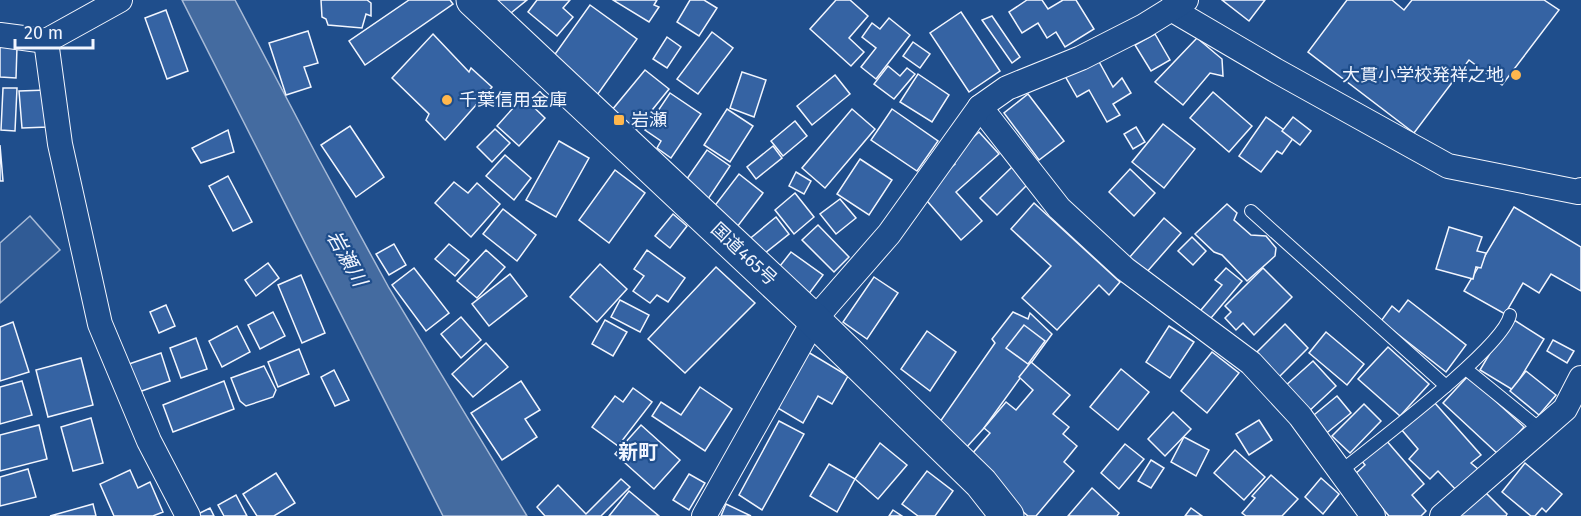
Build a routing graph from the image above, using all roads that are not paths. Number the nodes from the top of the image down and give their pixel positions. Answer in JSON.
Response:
{"nodes":[{"id":1,"x":120,"y":0,"type":"edge"},
{"id":2,"x":473,"y":0,"type":"edge"},
{"id":3,"x":1179,"y":5,"type":"edge"},
{"id":4,"x":0,"y":35,"type":"edge"},
{"id":5,"x":46,"y":41,"type":"junction"},
{"id":6,"x":980,"y":107,"type":"junction"},
{"id":7,"x":1581,"y":190,"type":"edge"},
{"id":8,"x":1251,"y":211,"type":"dead end"},
{"id":9,"x":1510,"y":315,"type":"dead end"},
{"id":10,"x":814,"y":320,"type":"junction"},
{"id":11,"x":1466,"y":369,"type":"junction"},
{"id":12,"x":1581,"y":378,"type":"edge"},
{"id":13,"x":1446,"y":386,"type":"junction"},
{"id":14,"x":1573,"y":414,"type":"edge"},
{"id":15,"x":1541,"y":430,"type":"junction"},
{"id":16,"x":1341,"y":471,"type":"junction"},
{"id":17,"x":188,"y":516,"type":"edge"},
{"id":18,"x":704,"y":516,"type":"edge"},
{"id":19,"x":1006,"y":516,"type":"edge"},
{"id":20,"x":1373,"y":516,"type":"edge"},
{"id":21,"x":1442,"y":516,"type":"edge"}],
"edges":[{"from":1,"to":5,"type":"street"},
{"from":2,"to":10,"type":"highway","name":"国道465号"},
{"from":3,"to":6,"type":"street"},
{"from":3,"to":7,"type":"street"},
{"from":4,"to":5,"type":"street"},
{"from":5,"to":17,"type":"street"},
{"from":6,"to":10,"type":"street"},
{"from":6,"to":16,"type":"street"},
{"from":8,"to":13,"type":"lane"},
{"from":9,"to":11,"type":"lane"},
{"from":10,"to":18,"type":"street"},
{"from":10,"to":19,"type":"highway","name":"国道465号"},
{"from":11,"to":13,"type":"lane"},
{"from":11,"to":15,"type":"lane"},
{"from":12,"to":14,"type":"street"},
{"from":13,"to":16,"type":"lane"},
{"from":14,"to":15,"type":"street"},
{"from":15,"to":21,"type":"street"},
{"from":16,"to":20,"type":"street"}]}
